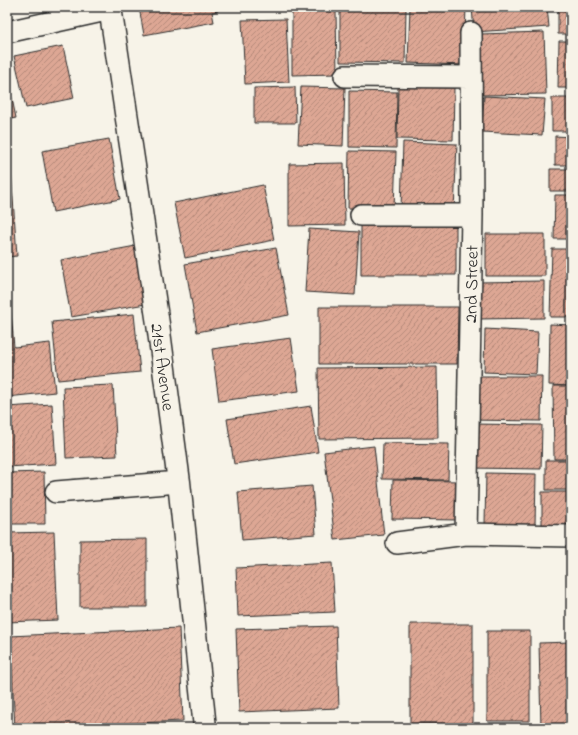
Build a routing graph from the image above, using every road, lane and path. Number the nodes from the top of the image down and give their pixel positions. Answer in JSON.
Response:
{"nodes":[{"id":1,"x":110,"y":8,"type":"edge"},
{"id":2,"x":7,"y":32,"type":"edge"},
{"id":3,"x":471,"y":33,"type":"dead end"},
{"id":4,"x":345,"y":76,"type":"dead end"},
{"id":5,"x":470,"y":77,"type":"junction"},
{"id":6,"x":361,"y":215,"type":"dead end"},
{"id":7,"x":472,"y":215,"type":"junction"},
{"id":8,"x":178,"y":482,"type":"junction"},
{"id":9,"x":56,"y":492,"type":"dead end"},
{"id":10,"x":466,"y":534,"type":"junction"},
{"id":11,"x":571,"y":536,"type":"edge"},
{"id":12,"x":397,"y":543,"type":"dead end"},
{"id":13,"x":205,"y":728,"type":"edge"}],
"edges":[{"from":1,"to":2,"type":"street"},
{"from":1,"to":8,"type":"street","name":"21st Avenue"},
{"from":3,"to":5,"type":"street","name":"2nd Street"},
{"from":4,"to":5,"type":"street"},
{"from":5,"to":7,"type":"street","name":"2nd Street"},
{"from":6,"to":7,"type":"street"},
{"from":7,"to":10,"type":"street","name":"2nd Street"},
{"from":8,"to":9,"type":"street"},
{"from":8,"to":13,"type":"street","name":"21st Avenue"},
{"from":10,"to":11,"type":"street"},
{"from":10,"to":12,"type":"street"}]}
